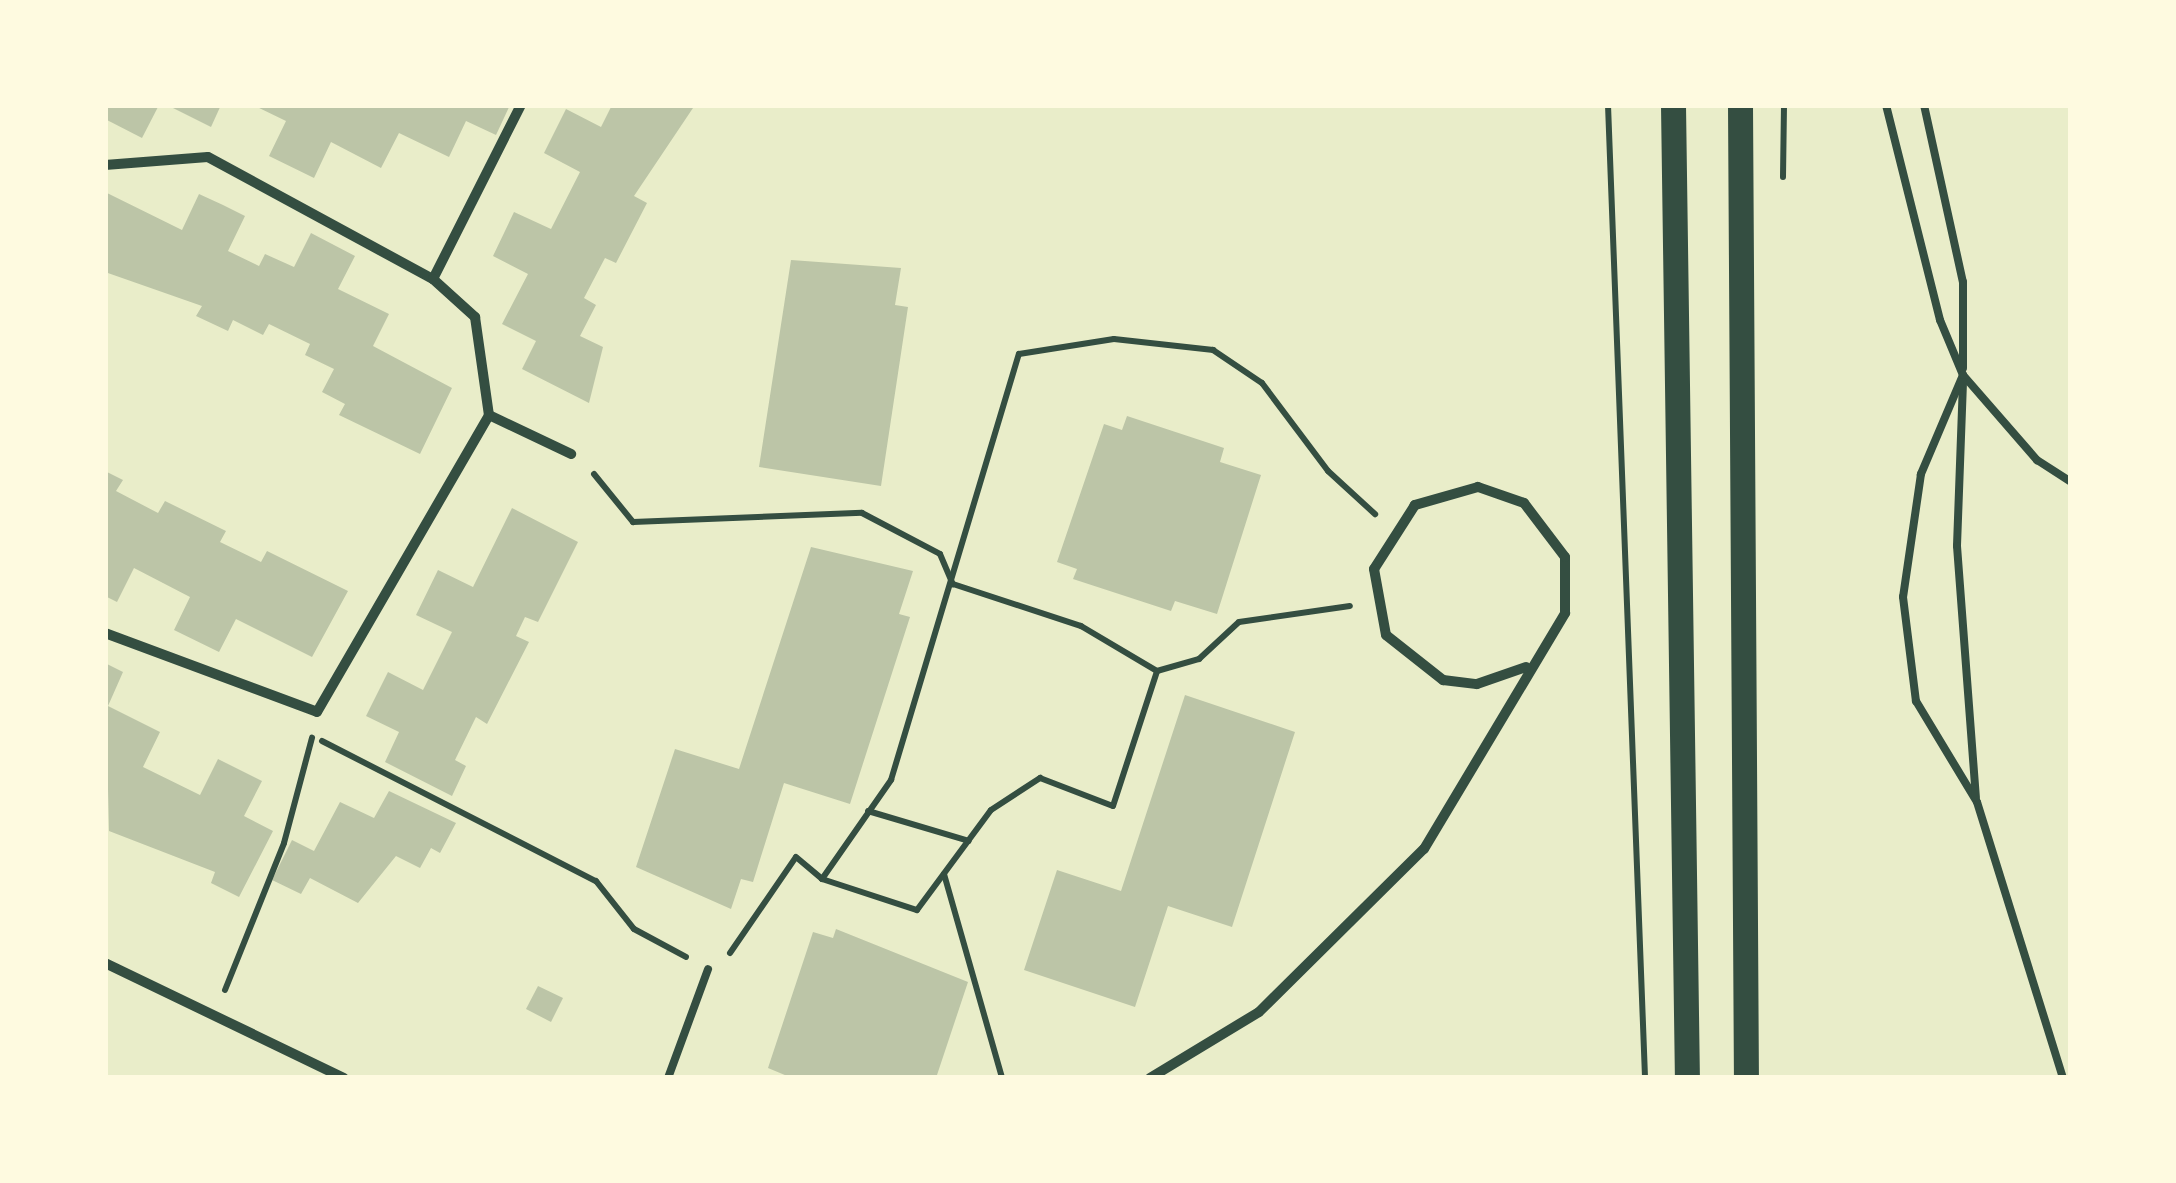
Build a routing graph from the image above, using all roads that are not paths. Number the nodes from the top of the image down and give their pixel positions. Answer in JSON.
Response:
{"nodes":[{"id":1,"x":520,"y":105,"type":"edge"},
{"id":2,"x":1672,"y":105,"type":"edge"},
{"id":3,"x":1740,"y":105,"type":"edge"},
{"id":4,"x":1886,"y":105,"type":"edge"},
{"id":5,"x":1924,"y":105,"type":"edge"},
{"id":6,"x":105,"y":165,"type":"edge"},
{"id":7,"x":433,"y":279,"type":"junction"},
{"id":8,"x":1963,"y":376,"type":"junction"},
{"id":9,"x":489,"y":415,"type":"junction"},
{"id":10,"x":571,"y":454,"type":"road end"},
{"id":11,"x":2071,"y":482,"type":"edge"},
{"id":12,"x":105,"y":633,"type":"edge"},
{"id":13,"x":1526,"y":667,"type":"junction"},
{"id":14,"x":1977,"y":802,"type":"junction"},
{"id":15,"x":105,"y":963,"type":"edge"},
{"id":16,"x":708,"y":969,"type":"road end"},
{"id":17,"x":344,"y":1078,"type":"edge"},
{"id":18,"x":668,"y":1078,"type":"edge"},
{"id":19,"x":1150,"y":1078,"type":"edge"},
{"id":20,"x":1687,"y":1078,"type":"edge"},
{"id":21,"x":1746,"y":1078,"type":"edge"},
{"id":22,"x":2063,"y":1078,"type":"edge"}],
"edges":[{"from":1,"to":7,"type":"street"},
{"from":2,"to":20,"type":"main road"},
{"from":3,"to":21,"type":"main road"},
{"from":4,"to":8,"type":"lane"},
{"from":5,"to":8,"type":"lane"},
{"from":6,"to":7,"type":"street"},
{"from":7,"to":9,"type":"street"},
{"from":8,"to":11,"type":"lane"},
{"from":8,"to":14,"type":"lane"},
{"from":8,"to":14,"type":"lane"},
{"from":9,"to":10,"type":"street"},
{"from":9,"to":12,"type":"street"},
{"from":13,"to":13,"type":"street"},
{"from":13,"to":19,"type":"street"},
{"from":14,"to":22,"type":"lane"},
{"from":15,"to":17,"type":"street"},
{"from":16,"to":18,"type":"lane"}]}
